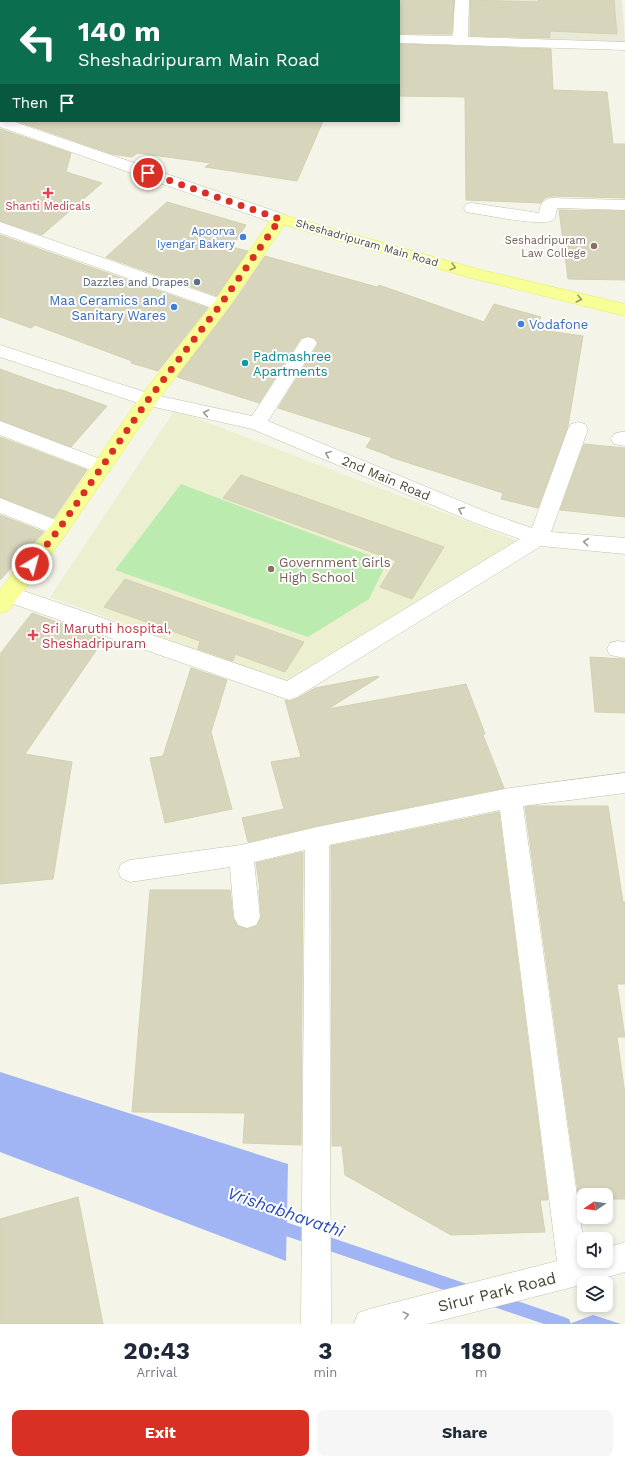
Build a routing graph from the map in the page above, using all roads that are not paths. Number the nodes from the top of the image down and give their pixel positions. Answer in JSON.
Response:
{"nodes":[{"id":1,"x":462,"y":0,"type":"edge"},
{"id":2,"x":400,"y":39,"type":"edge"},
{"id":3,"x":460,"y":41,"type":"junction"},
{"id":4,"x":625,"y":46,"type":"edge"},
{"id":5,"x":0,"y":122,"type":"edge"},
{"id":6,"x":625,"y":205,"type":"edge"},
{"id":7,"x":472,"y":208,"type":"dead end"},
{"id":8,"x":280,"y":219,"type":"junction"},
{"id":9,"x":0,"y":227,"type":"edge"},
{"id":10,"x":221,"y":304,"type":"junction"},
{"id":11,"x":625,"y":310,"type":"edge"},
{"id":12,"x":308,"y":343,"type":"dead end"},
{"id":13,"x":0,"y":351,"type":"edge"},
{"id":14,"x":148,"y":400,"type":"junction"},
{"id":15,"x":257,"y":424,"type":"junction"},
{"id":16,"x":0,"y":428,"type":"edge"},
{"id":17,"x":578,"y":429,"type":"dead end"},
{"id":18,"x":101,"y":467,"type":"junction"},
{"id":19,"x":0,"y":505,"type":"edge"},
{"id":20,"x":59,"y":529,"type":"junction"},
{"id":21,"x":538,"y":538,"type":"junction"},
{"id":22,"x":625,"y":546,"type":"edge"},
{"id":23,"x":6,"y":593,"type":"edge"},
{"id":24,"x":625,"y":783,"type":"edge"},
{"id":25,"x":510,"y":798,"type":"junction"},
{"id":26,"x":316,"y":837,"type":"junction"},
{"id":27,"x":241,"y":855,"type":"junction"},
{"id":28,"x":130,"y":871,"type":"dead end"},
{"id":29,"x":247,"y":917,"type":"dead end"},
{"id":30,"x":625,"y":1257,"type":"edge"},
{"id":31,"x":573,"y":1272,"type":"junction"},
{"id":32,"x":316,"y":1324,"type":"edge"},
{"id":33,"x":368,"y":1324,"type":"edge"}],
"edges":[{"from":1,"to":3,"type":"street"},
{"from":2,"to":3,"type":"street"},
{"from":3,"to":4,"type":"street"},
{"from":5,"to":8,"type":"street","name":"Sheshadripuram Main Road"},
{"from":6,"to":7,"type":"street"},
{"from":8,"to":10,"type":"main road"},
{"from":8,"to":11,"type":"main road","name":"Sheshadripuram Main Road","one_way":true},
{"from":9,"to":10,"type":"street"},
{"from":10,"to":14,"type":"main road"},
{"from":12,"to":15,"type":"street"},
{"from":13,"to":14,"type":"street","name":"2nd Main Road"},
{"from":15,"to":14,"type":"street","name":"2nd Main Road","one_way":true},
{"from":14,"to":18,"type":"main road"},
{"from":21,"to":15,"type":"street","name":"2nd Main Road","one_way":true},
{"from":16,"to":18,"type":"street"},
{"from":17,"to":21,"type":"street"},
{"from":18,"to":20,"type":"main road"},
{"from":19,"to":20,"type":"street"},
{"from":20,"to":23,"type":"main road"},
{"from":22,"to":21,"type":"street","name":"2nd Main Road","one_way":true},
{"from":21,"to":23,"type":"street"},
{"from":24,"to":25,"type":"street"},
{"from":25,"to":26,"type":"street"},
{"from":25,"to":31,"type":"street"},
{"from":26,"to":27,"type":"street"},
{"from":26,"to":32,"type":"street"},
{"from":27,"to":28,"type":"street"},
{"from":27,"to":29,"type":"street"},
{"from":30,"to":31,"type":"street","name":"Sirur Park Road"},
{"from":33,"to":31,"type":"street","name":"Sirur Park Road","one_way":true}]}
